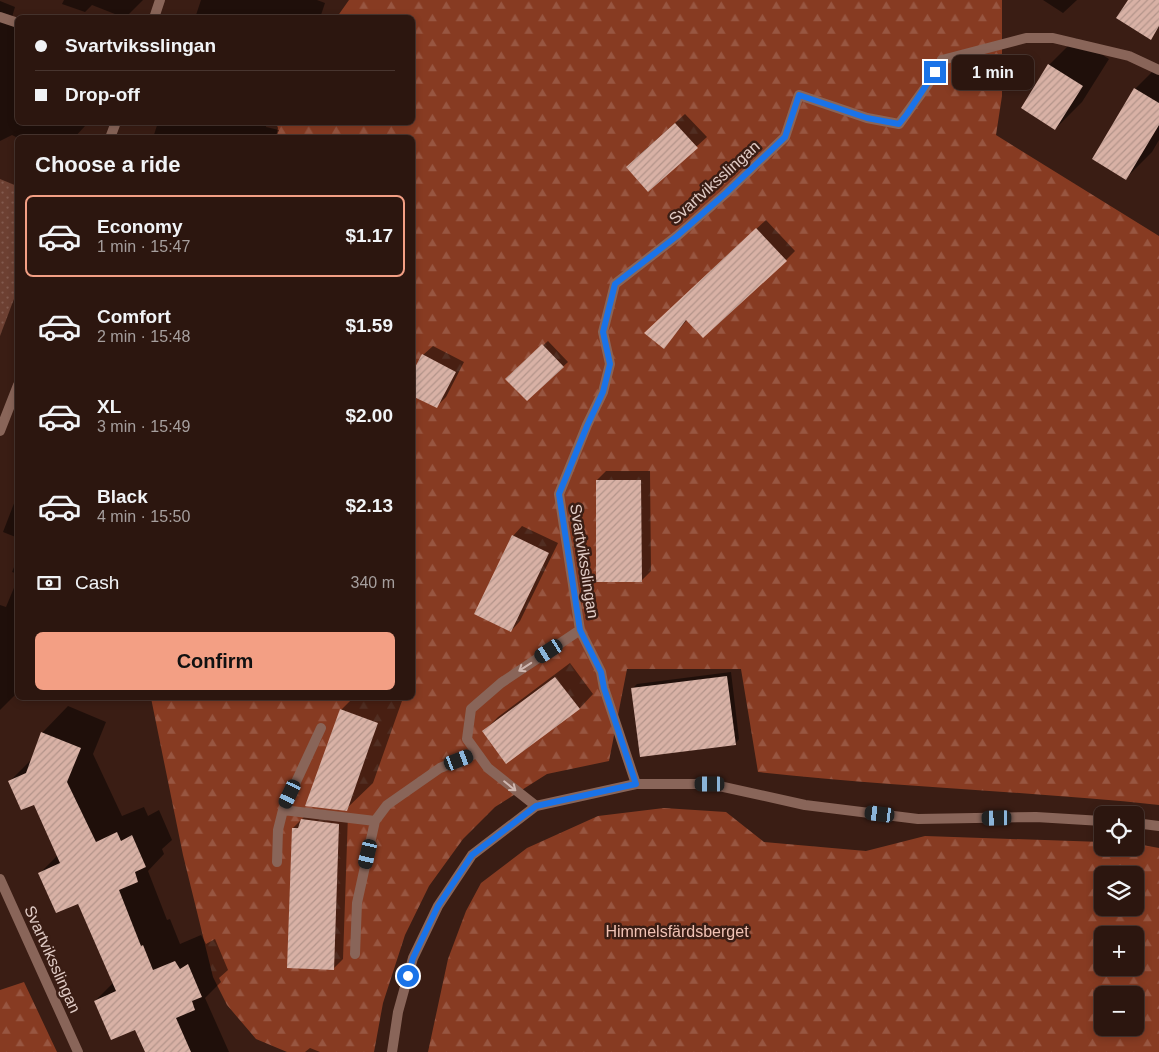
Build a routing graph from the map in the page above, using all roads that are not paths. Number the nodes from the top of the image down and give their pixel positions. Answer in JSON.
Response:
{"nodes":[{"id":1,"x":160,"y":0,"type":"edge"},
{"id":2,"x":155,"y":15,"type":"edge"},
{"id":3,"x":0,"y":17,"type":"edge"},
{"id":4,"x":15,"y":22,"type":"edge"},
{"id":5,"x":1159,"y":70,"type":"edge"},
{"id":6,"x":15,"y":393,"type":"edge"},
{"id":7,"x":0,"y":431,"type":"edge"},
{"id":8,"x":580,"y":630,"type":"junction"},
{"id":9,"x":321,"y":728,"type":"dead end"},
{"id":10,"x":477,"y":753,"type":"junction"},
{"id":11,"x":636,"y":784,"type":"junction"},
{"id":12,"x":536,"y":806,"type":"junction"},
{"id":13,"x":283,"y":810,"type":"junction"},
{"id":14,"x":376,"y":821,"type":"junction"},
{"id":15,"x":1094,"y":821,"type":"edge"},
{"id":16,"x":1144,"y":824,"type":"edge"},
{"id":17,"x":1159,"y":826,"type":"edge"},
{"id":18,"x":277,"y":862,"type":"dead end"},
{"id":19,"x":0,"y":879,"type":"edge"},
{"id":20,"x":355,"y":954,"type":"dead end"},
{"id":21,"x":78,"y":1052,"type":"edge"},
{"id":22,"x":392,"y":1052,"type":"edge"}],
"edges":[{"from":1,"to":2,"type":"street"},
{"from":3,"to":4,"type":"street"},
{"from":5,"to":8,"type":"street","name":"Svartviksslingan"},
{"from":6,"to":7,"type":"street"},
{"from":8,"to":10,"type":"street","one_way":true},
{"from":8,"to":11,"type":"street","name":"Svartviksslingan"},
{"from":9,"to":13,"type":"street"},
{"from":10,"to":12,"type":"street","one_way":true},
{"from":10,"to":14,"type":"street"},
{"from":11,"to":12,"type":"street"},
{"from":11,"to":15,"type":"street"},
{"from":12,"to":22,"type":"street"},
{"from":13,"to":14,"type":"street"},
{"from":13,"to":18,"type":"street"},
{"from":14,"to":20,"type":"street"},
{"from":16,"to":17,"type":"street"},
{"from":19,"to":21,"type":"street","name":"Svartviksslingan"}]}
